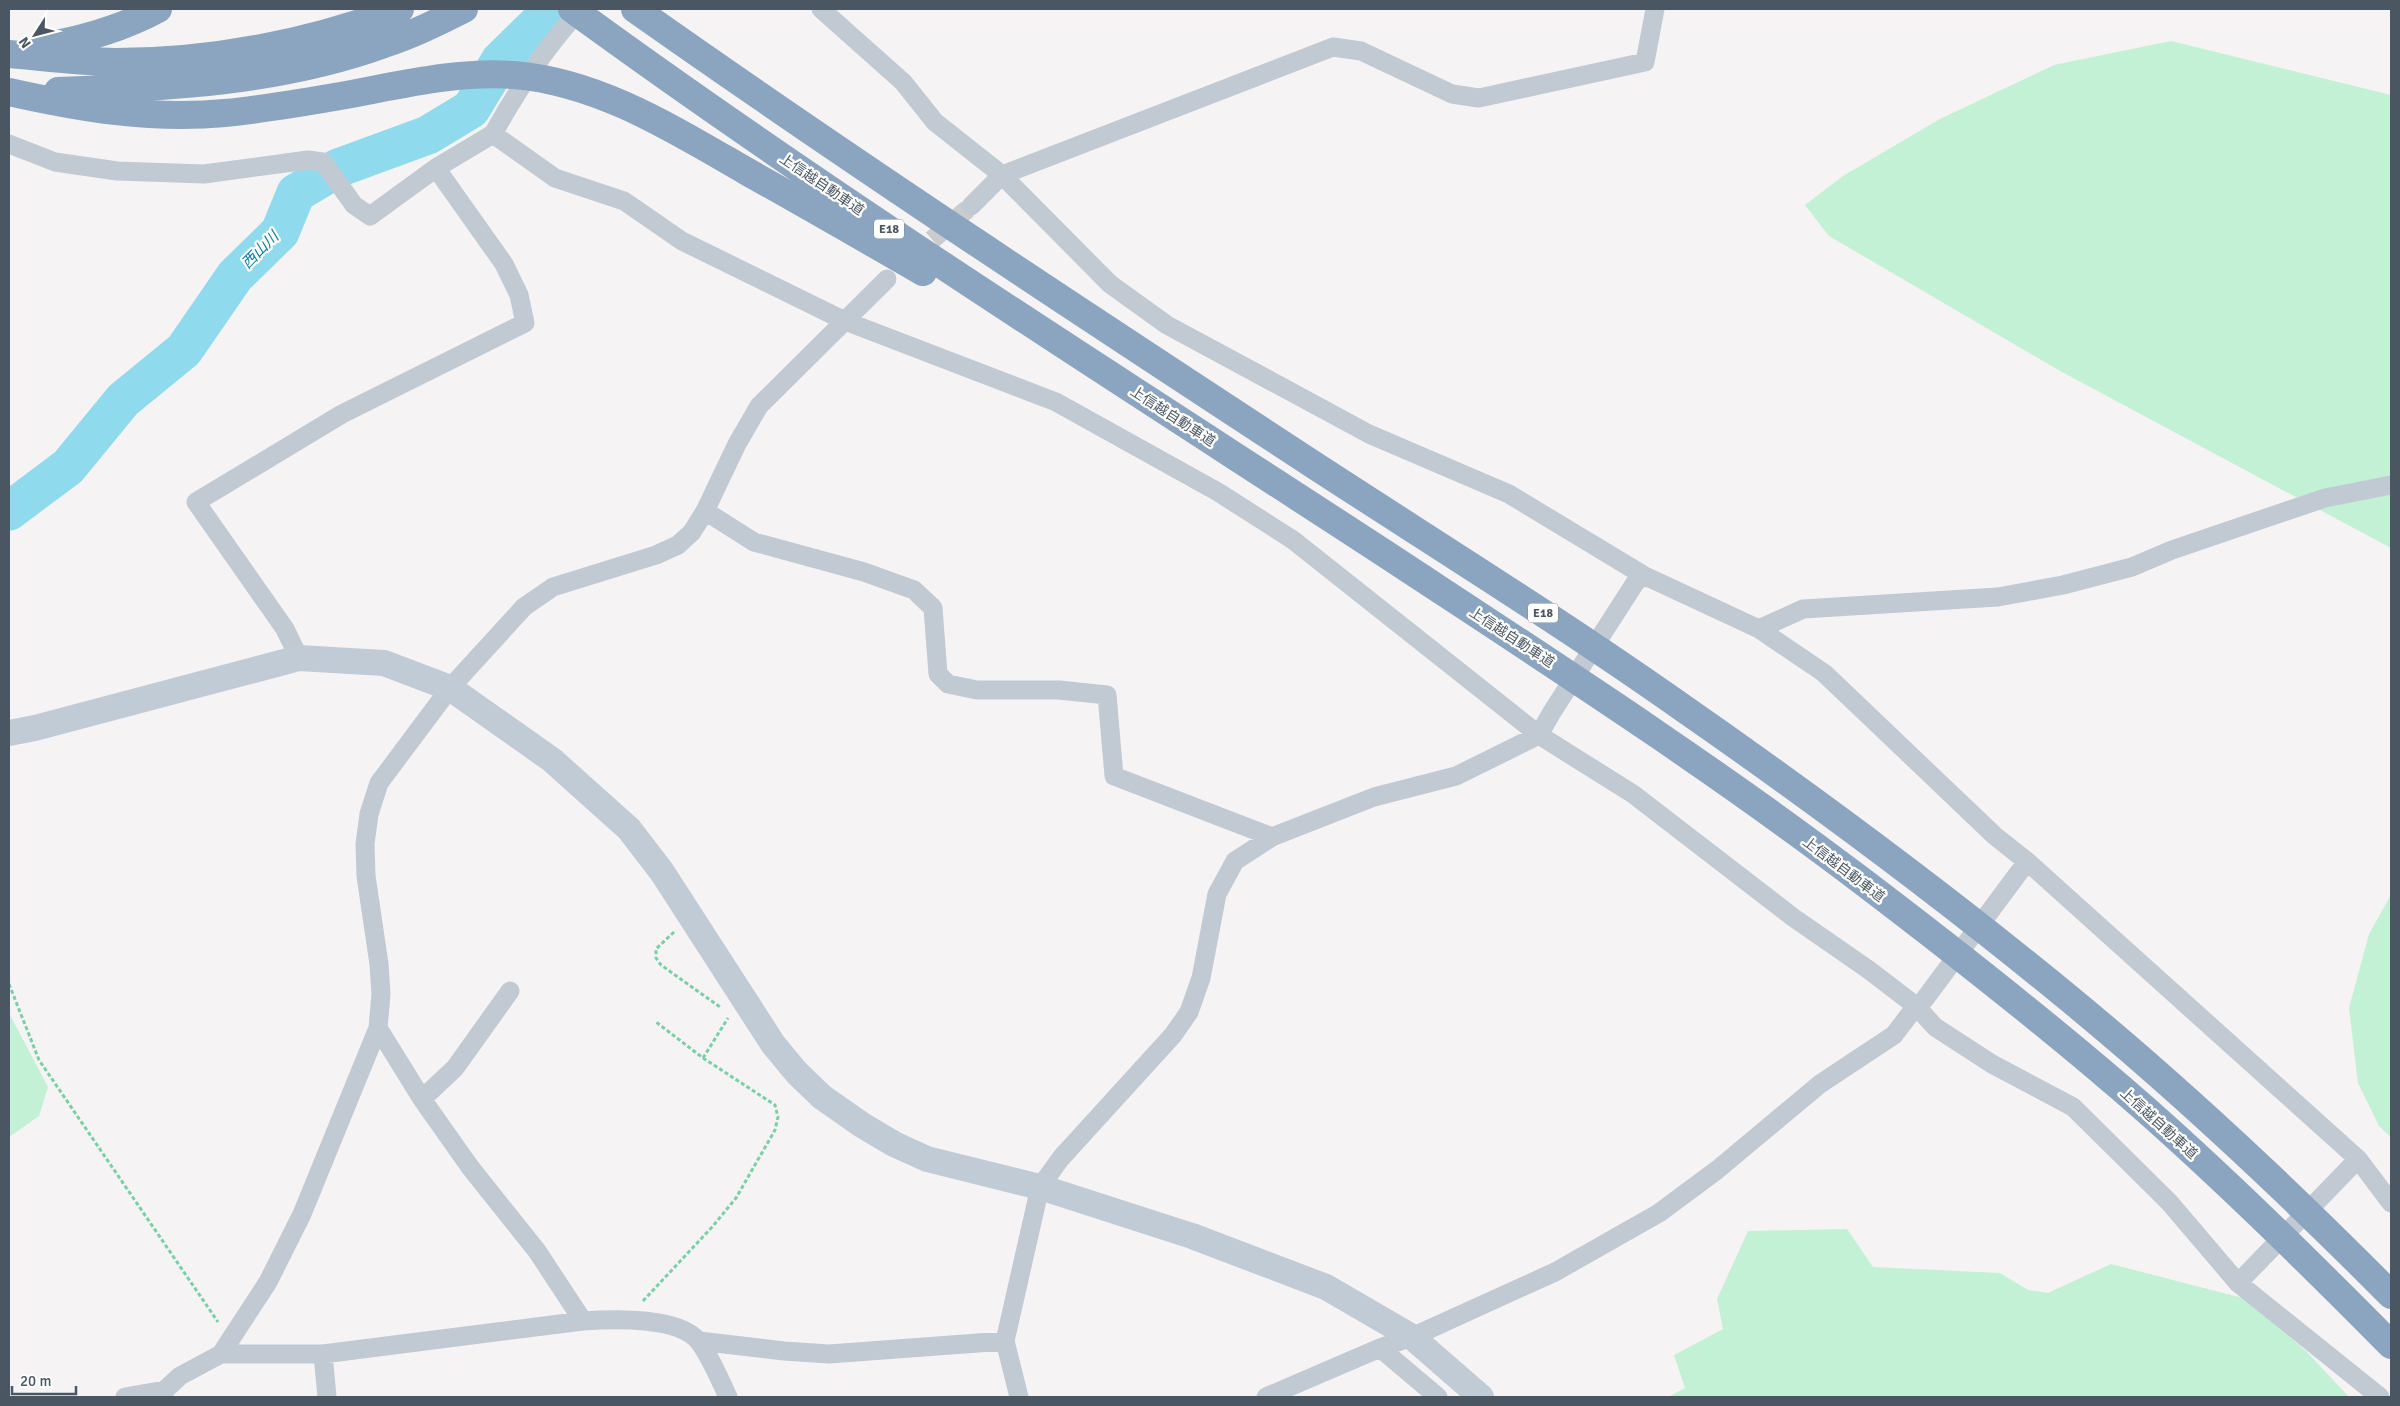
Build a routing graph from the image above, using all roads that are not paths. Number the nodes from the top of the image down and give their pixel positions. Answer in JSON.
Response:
{"nodes":[{"id":1,"x":158,"y":9,"type":"edge"},
{"id":2,"x":400,"y":9,"type":"edge"},
{"id":3,"x":464,"y":9,"type":"edge"},
{"id":4,"x":572,"y":9,"type":"edge"},
{"id":5,"x":581,"y":9,"type":"edge"},
{"id":6,"x":635,"y":9,"type":"edge"},
{"id":7,"x":660,"y":9,"type":"edge"},
{"id":8,"x":822,"y":9,"type":"edge"},
{"id":9,"x":1655,"y":9,"type":"edge"},
{"id":10,"x":9,"y":48,"type":"edge"},
{"id":11,"x":9,"y":54,"type":"edge"},
{"id":12,"x":9,"y":93,"type":"edge"},
{"id":13,"x":494,"y":134,"type":"junction"},
{"id":14,"x":9,"y":144,"type":"edge"},
{"id":15,"x":436,"y":168,"type":"junction"},
{"id":16,"x":1002,"y":175,"type":"junction"},
{"id":17,"x":971,"y":206,"type":"tunnel mouth"},
{"id":18,"x":1029,"y":276,"type":"junction"},
{"id":19,"x":887,"y":279,"type":"dead end"},
{"id":20,"x":845,"y":321,"type":"junction"},
{"id":21,"x":1175,"y":418,"type":"junction"},
{"id":22,"x":2391,"y":486,"type":"edge"},
{"id":23,"x":705,"y":511,"type":"junction"},
{"id":24,"x":1640,"y":579,"type":"junction"},
{"id":25,"x":1759,"y":629,"type":"junction"},
{"id":26,"x":299,"y":658,"type":"junction"},
{"id":27,"x":450,"y":688,"type":"junction"},
{"id":28,"x":9,"y":733,"type":"edge"},
{"id":29,"x":1540,"y":735,"type":"junction"},
{"id":30,"x":1272,"y":837,"type":"junction"},
{"id":31,"x":2025,"y":867,"type":"junction"},
{"id":32,"x":510,"y":991,"type":"dead end"},
{"id":33,"x":1920,"y":1003,"type":"junction"},
{"id":34,"x":378,"y":1028,"type":"junction"},
{"id":35,"x":422,"y":1099,"type":"junction"},
{"id":36,"x":2354,"y":1163,"type":"junction"},
{"id":37,"x":1040,"y":1187,"type":"junction"},
{"id":38,"x":2391,"y":1202,"type":"edge"},
{"id":39,"x":2242,"y":1278,"type":"junction"},
{"id":40,"x":2391,"y":1295,"type":"edge"},
{"id":41,"x":583,"y":1321,"type":"junction"},
{"id":42,"x":1412,"y":1337,"type":"junction"},
{"id":43,"x":1004,"y":1340,"type":"junction"},
{"id":44,"x":699,"y":1341,"type":"junction"},
{"id":45,"x":2391,"y":1345,"type":"edge"},
{"id":46,"x":225,"y":1346,"type":"junction"},
{"id":47,"x":1380,"y":1348,"type":"junction"},
{"id":48,"x":323,"y":1354,"type":"junction"},
{"id":49,"x":164,"y":1394,"type":"edge"},
{"id":50,"x":126,"y":1397,"type":"edge"},
{"id":51,"x":327,"y":1397,"type":"edge"},
{"id":52,"x":728,"y":1397,"type":"edge"},
{"id":53,"x":1019,"y":1397,"type":"edge"},
{"id":54,"x":1266,"y":1397,"type":"edge"},
{"id":55,"x":1438,"y":1397,"type":"edge"},
{"id":56,"x":1481,"y":1397,"type":"edge"},
{"id":57,"x":2380,"y":1397,"type":"edge"}],
"edges":[{"from":1,"to":10,"type":"highway"},
{"from":2,"to":11,"type":"highway"},
{"from":3,"to":12,"type":"highway"},
{"from":4,"to":21,"type":"highway","name":"上信越自動車道","number":"E18"},
{"from":5,"to":13,"type":"street"},
{"from":6,"to":18,"type":"highway","number":"E18"},
{"from":7,"to":18,"type":"highway"},
{"from":8,"to":16,"type":"street"},
{"from":9,"to":16,"type":"street"},
{"from":12,"to":21,"type":"highway"},
{"from":13,"to":15,"type":"street"},
{"from":13,"to":20,"type":"street"},
{"from":14,"to":15,"type":"street"},
{"from":15,"to":26,"type":"street"},
{"from":16,"to":17,"type":"street"},
{"from":16,"to":24,"type":"street"},
{"from":18,"to":40,"type":"highway","number":"E18"},
{"from":19,"to":20,"type":"street"},
{"from":20,"to":23,"type":"street"},
{"from":20,"to":29,"type":"street"},
{"from":21,"to":45,"type":"highway","name":"上信越自動車道","number":"E18"},
{"from":22,"to":25,"type":"street"},
{"from":23,"to":27,"type":"street"},
{"from":23,"to":30,"type":"street"},
{"from":24,"to":25,"type":"street"},
{"from":24,"to":29,"type":"street"},
{"from":25,"to":31,"type":"street"},
{"from":26,"to":27,"type":"street"},
{"from":26,"to":28,"type":"street"},
{"from":27,"to":34,"type":"street"},
{"from":27,"to":37,"type":"street"},
{"from":29,"to":30,"type":"street"},
{"from":29,"to":33,"type":"street"},
{"from":30,"to":37,"type":"street"},
{"from":31,"to":33,"type":"street"},
{"from":31,"to":36,"type":"street"},
{"from":32,"to":35,"type":"street"},
{"from":33,"to":39,"type":"street"},
{"from":33,"to":42,"type":"street"},
{"from":34,"to":35,"type":"street"},
{"from":34,"to":46,"type":"street"},
{"from":35,"to":41,"type":"street"},
{"from":36,"to":38,"type":"street"},
{"from":36,"to":39,"type":"street"},
{"from":37,"to":42,"type":"street"},
{"from":37,"to":43,"type":"street"},
{"from":39,"to":57,"type":"street"},
{"from":41,"to":44,"type":"street"},
{"from":41,"to":48,"type":"street"},
{"from":42,"to":47,"type":"street"},
{"from":42,"to":56,"type":"street"},
{"from":43,"to":44,"type":"street"},
{"from":43,"to":53,"type":"street"},
{"from":44,"to":52,"type":"street"},
{"from":46,"to":48,"type":"street"},
{"from":46,"to":49,"type":"street"},
{"from":47,"to":54,"type":"street"},
{"from":47,"to":55,"type":"street"},
{"from":48,"to":51,"type":"street"},
{"from":49,"to":50,"type":"street"}]}
